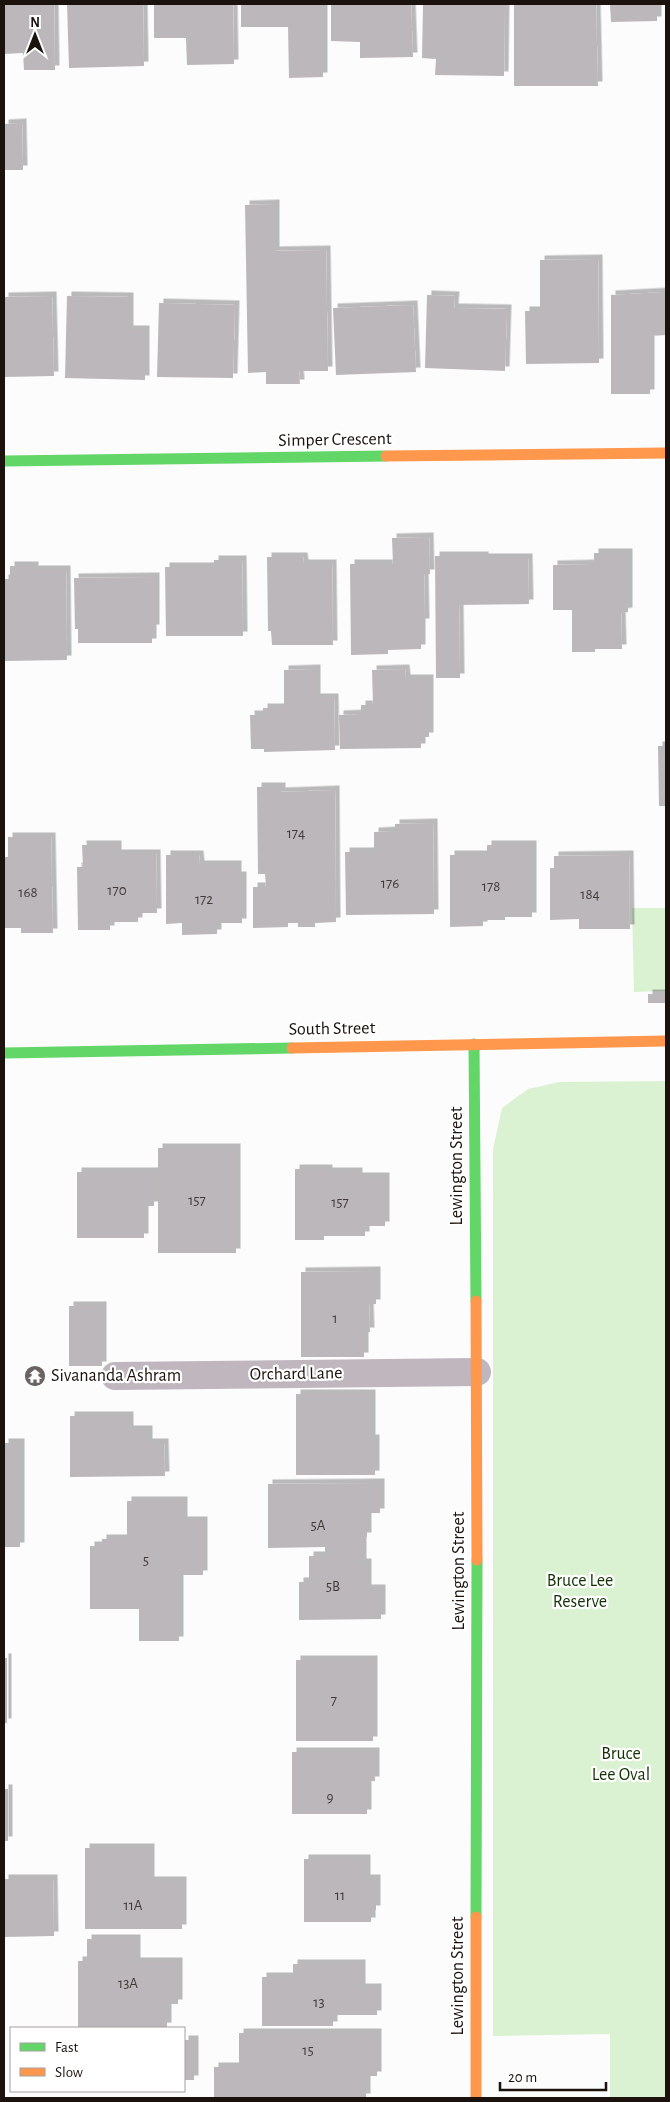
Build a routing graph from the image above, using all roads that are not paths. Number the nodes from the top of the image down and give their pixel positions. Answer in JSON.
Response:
{"nodes":[{"id":1,"x":666,"y":453,"type":"edge"},
{"id":2,"x":4,"y":461,"type":"edge"},
{"id":3,"x":664,"y":1042,"type":"edge"},
{"id":4,"x":474,"y":1044,"type":"junction"},
{"id":5,"x":4,"y":1053,"type":"edge"},
{"id":6,"x":477,"y":1372,"type":"junction"},
{"id":7,"x":115,"y":1376,"type":"dead end"},
{"id":8,"x":476,"y":2098,"type":"edge"}],
"edges":[{"from":1,"to":2,"type":"street","name":"Simper Crescent"},
{"from":3,"to":4,"type":"street","name":"South Street"},
{"from":4,"to":5,"type":"street","name":"South Street"},
{"from":4,"to":6,"type":"street","name":"Lewington Street"},
{"from":6,"to":7,"type":"street","name":"Orchard Lane"},
{"from":6,"to":8,"type":"street","name":"Lewington Street"}]}
